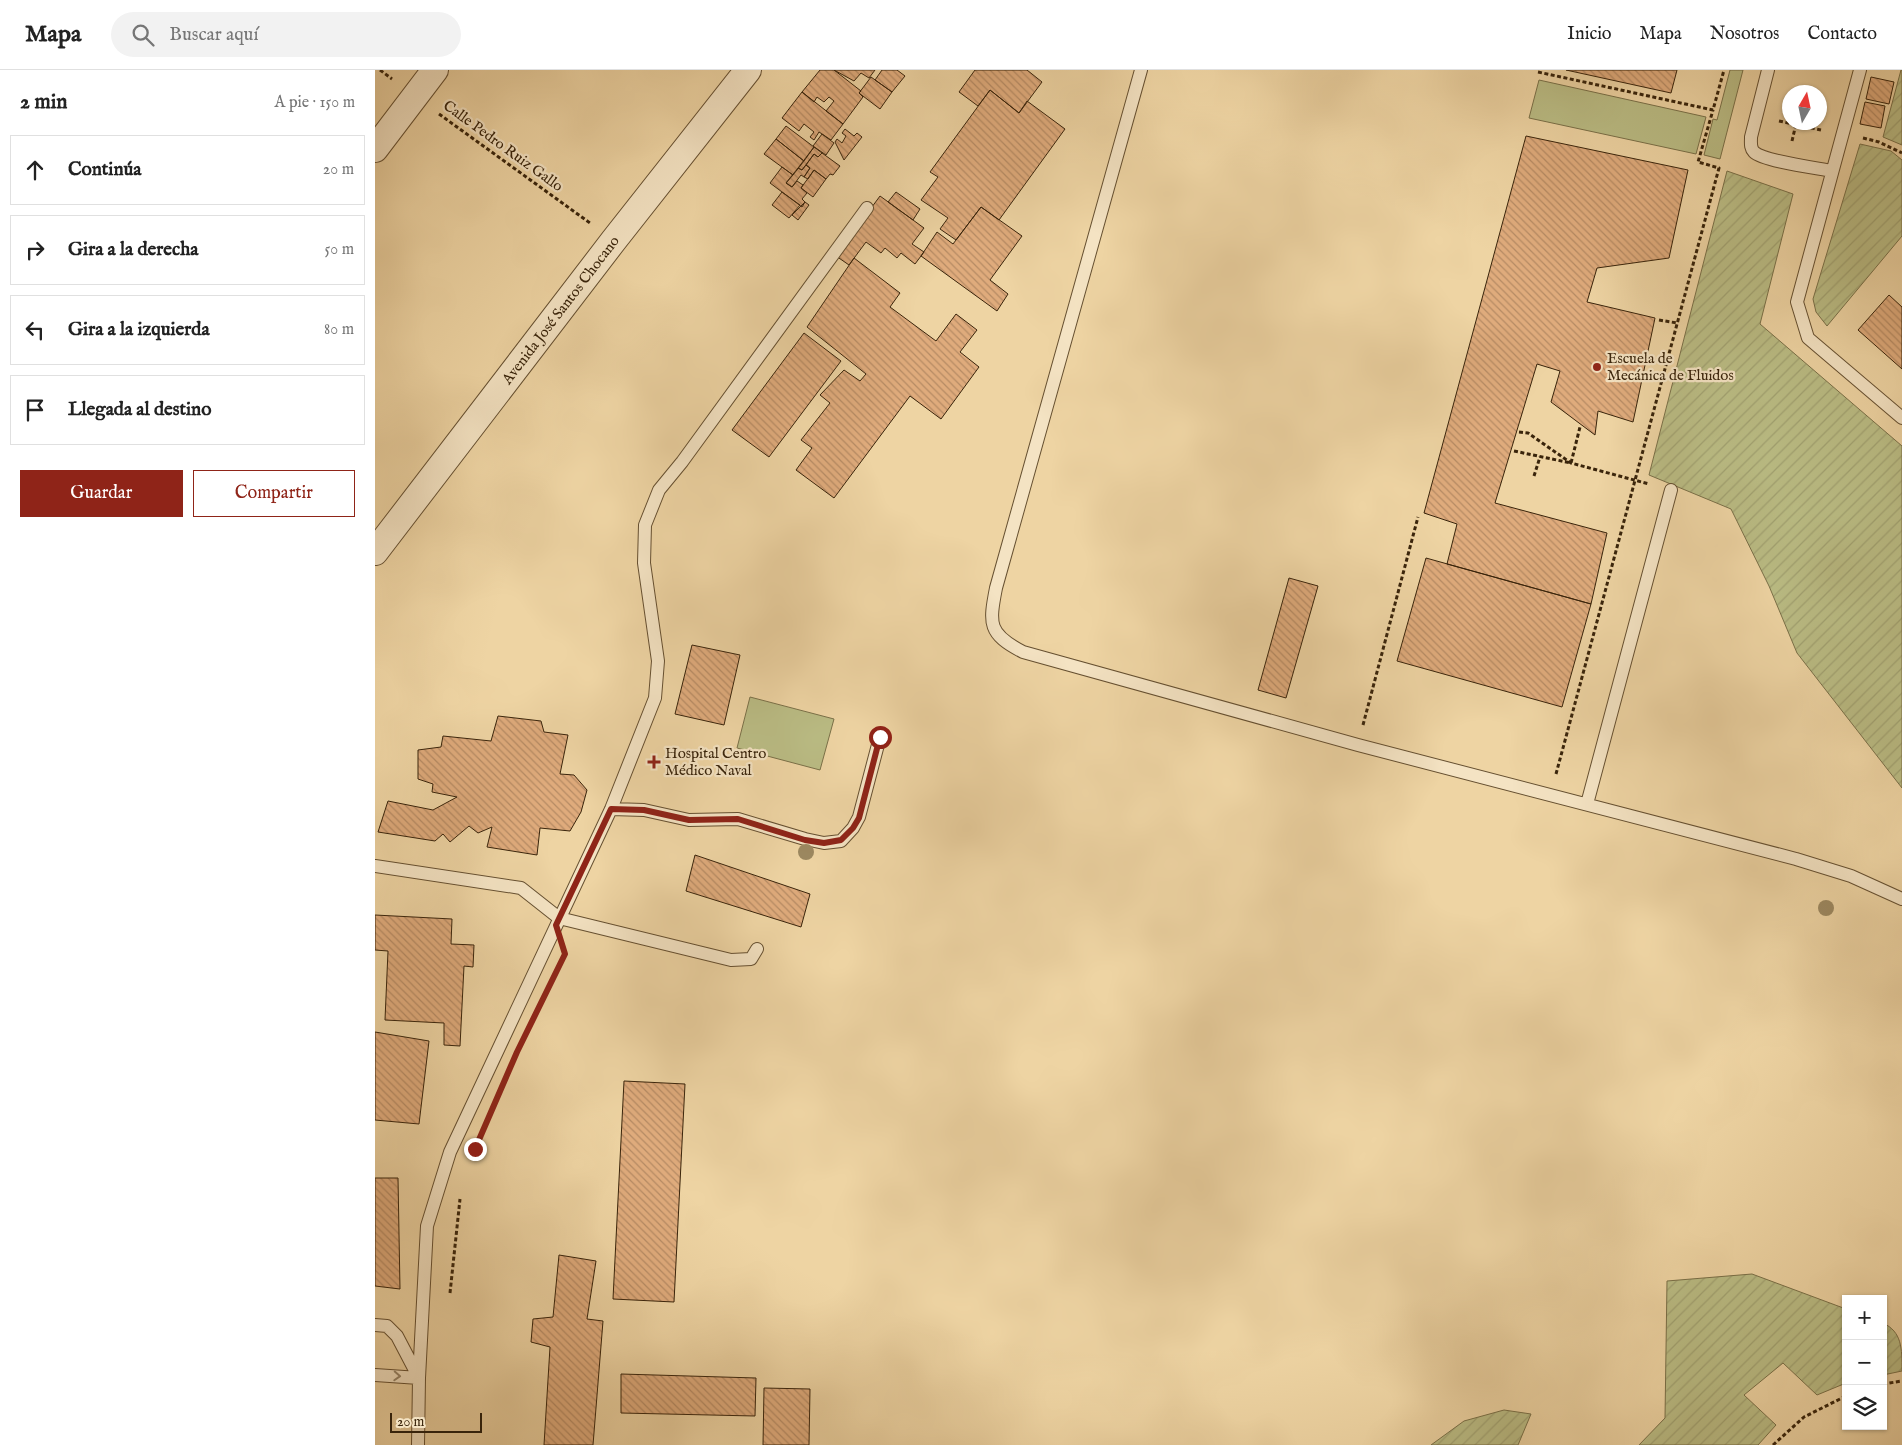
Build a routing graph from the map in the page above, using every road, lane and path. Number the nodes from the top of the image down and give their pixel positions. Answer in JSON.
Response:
{"nodes":[{"id":1,"x":380,"y":70,"type":"edge"},
{"id":2,"x":435,"y":70,"type":"edge"},
{"id":3,"x":749,"y":70,"type":"edge"},
{"id":4,"x":1141,"y":70,"type":"edge"},
{"id":5,"x":1724,"y":70,"type":"edge"},
{"id":6,"x":1768,"y":70,"type":"edge"},
{"id":7,"x":1860,"y":70,"type":"edge"},
{"id":8,"x":1538,"y":72,"type":"dead end"},
{"id":9,"x":415,"y":96,"type":"junction"},
{"id":10,"x":1713,"y":110,"type":"junction"},
{"id":11,"x":1772,"y":120,"type":"dead end"},
{"id":12,"x":1829,"y":131,"type":"dead end"},
{"id":13,"x":1857,"y":137,"type":"dead end"},
{"id":14,"x":375,"y":149,"type":"edge"},
{"id":15,"x":1902,"y":152,"type":"edge"},
{"id":16,"x":1832,"y":172,"type":"junction"},
{"id":17,"x":867,"y":208,"type":"dead end"},
{"id":18,"x":614,"y":240,"type":"junction"},
{"id":19,"x":1659,"y":320,"type":"dead end"},
{"id":20,"x":1677,"y":324,"type":"junction"},
{"id":21,"x":1902,"y":418,"type":"edge"},
{"id":22,"x":1580,"y":427,"type":"dead end"},
{"id":23,"x":1519,"y":432,"type":"dead end"},
{"id":24,"x":1514,"y":451,"type":"dead end"},
{"id":25,"x":1540,"y":457,"type":"junction"},
{"id":26,"x":1571,"y":463,"type":"junction"},
{"id":27,"x":1534,"y":476,"type":"dead end"},
{"id":28,"x":1635,"y":480,"type":"junction"},
{"id":29,"x":1671,"y":490,"type":"joint"},
{"id":30,"x":1418,"y":517,"type":"dead end"},
{"id":31,"x":375,"y":552,"type":"edge"},
{"id":32,"x":880,"y":737,"type":"dead end"},
{"id":33,"x":1358,"y":745,"type":"junction"},
{"id":34,"x":1555,"y":777,"type":"dead end"},
{"id":35,"x":1587,"y":804,"type":"junction"},
{"id":36,"x":611,"y":809,"type":"junction"},
{"id":37,"x":375,"y":866,"type":"edge"},
{"id":38,"x":1902,"y":899,"type":"edge"},
{"id":39,"x":559,"y":918,"type":"junction"},
{"id":40,"x":757,"y":949,"type":"dead end"},
{"id":41,"x":461,"y":1195,"type":"dead end"},
{"id":42,"x":449,"y":1293,"type":"dead end"},
{"id":43,"x":375,"y":1325,"type":"edge"},
{"id":44,"x":375,"y":1375,"type":"edge"},
{"id":45,"x":419,"y":1378,"type":"junction"},
{"id":46,"x":1902,"y":1381,"type":"edge"},
{"id":47,"x":1887,"y":1383,"type":"edge"},
{"id":48,"x":1842,"y":1398,"type":"edge"},
{"id":49,"x":418,"y":1445,"type":"edge"},
{"id":50,"x":1773,"y":1445,"type":"edge"}],
"edges":[{"from":1,"to":9,"type":"path","name":"Calle Pedro Ruiz Gallo"},
{"from":2,"to":9,"type":"street"},
{"from":3,"to":18,"type":"street","name":"Avenida José Santos Chocano"},
{"from":4,"to":33,"type":"lane"},
{"from":5,"to":10,"type":"path"},
{"from":6,"to":16,"type":"lane"},
{"from":7,"to":16,"type":"lane"},
{"from":8,"to":10,"type":"path"},
{"from":9,"to":14,"type":"street"},
{"from":9,"to":18,"type":"path","name":"Calle Pedro Ruiz Gallo"},
{"from":10,"to":20,"type":"path"},
{"from":11,"to":12,"type":"path"},
{"from":13,"to":15,"type":"path"},
{"from":16,"to":21,"type":"lane"},
{"from":17,"to":36,"type":"lane"},
{"from":18,"to":31,"type":"street","name":"Avenida José Santos Chocano"},
{"from":19,"to":20,"type":"path"},
{"from":20,"to":28,"type":"path"},
{"from":22,"to":26,"type":"path"},
{"from":23,"to":26,"type":"path"},
{"from":24,"to":25,"type":"path"},
{"from":25,"to":26,"type":"path"},
{"from":25,"to":27,"type":"path"},
{"from":26,"to":28,"type":"path"},
{"from":28,"to":29,"type":"path"},
{"from":28,"to":34,"type":"path"},
{"from":29,"to":35,"type":"lane"},
{"from":30,"to":33,"type":"path"},
{"from":32,"to":36,"type":"lane"},
{"from":33,"to":35,"type":"lane"},
{"from":35,"to":38,"type":"lane"},
{"from":36,"to":39,"type":"lane"},
{"from":37,"to":39,"type":"lane"},
{"from":39,"to":40,"type":"lane"},
{"from":39,"to":45,"type":"lane"},
{"from":41,"to":42,"type":"path"},
{"from":43,"to":45,"type":"lane"},
{"from":44,"to":45,"type":"lane","one_way":true},
{"from":45,"to":49,"type":"lane"},
{"from":46,"to":47,"type":"path"},
{"from":48,"to":50,"type":"path"}]}
